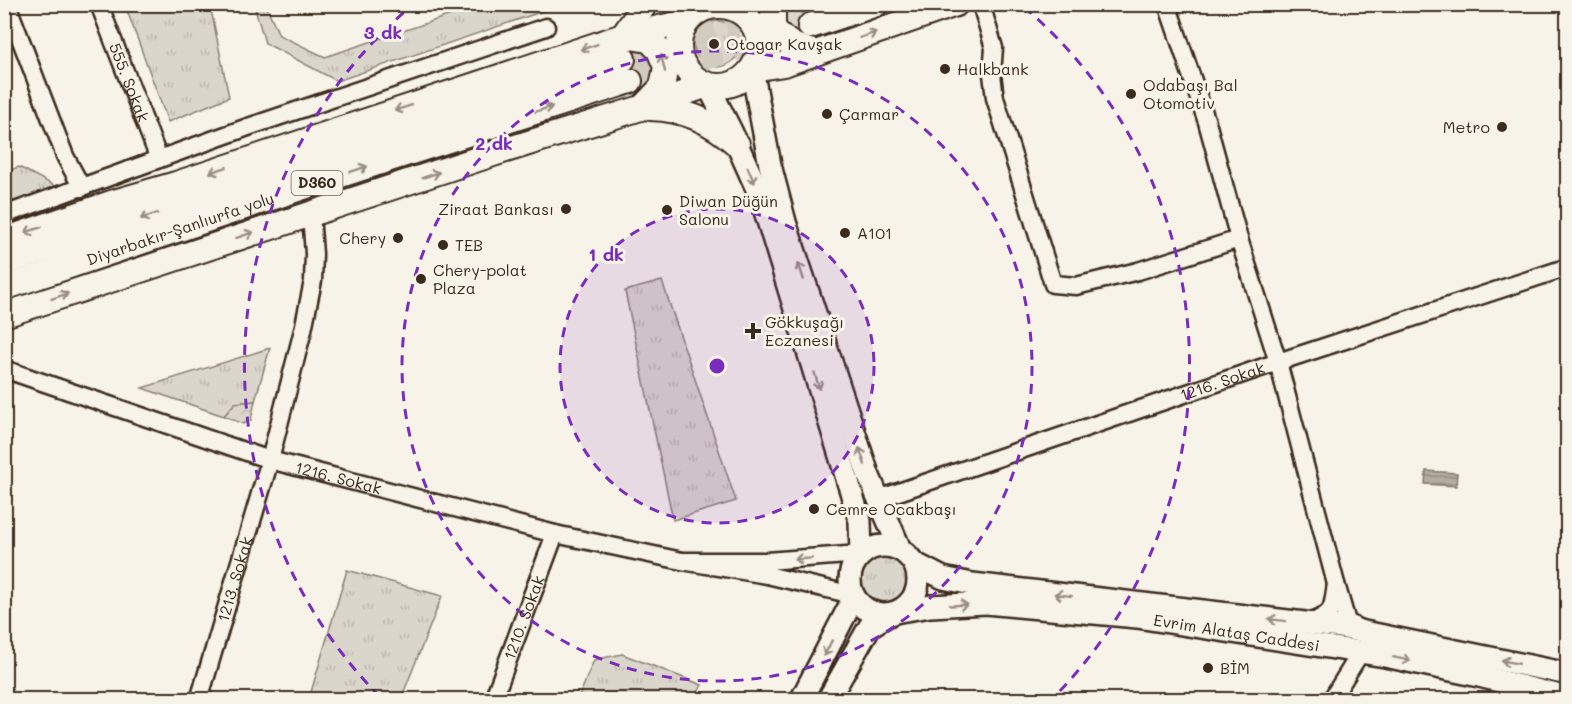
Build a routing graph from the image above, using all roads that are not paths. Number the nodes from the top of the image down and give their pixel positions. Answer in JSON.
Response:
{"nodes":[{"id":1,"x":8,"y":4,"type":"edge"},
{"id":2,"x":99,"y":4,"type":"edge"},
{"id":3,"x":645,"y":4,"type":"edge"},
{"id":4,"x":773,"y":4,"type":"edge"},
{"id":5,"x":876,"y":4,"type":"edge"},
{"id":6,"x":956,"y":4,"type":"edge"},
{"id":7,"x":981,"y":4,"type":"edge"},
{"id":8,"x":1167,"y":4,"type":"edge"},
{"id":9,"x":730,"y":5,"type":"edge"},
{"id":10,"x":684,"y":13,"type":"edge"},
{"id":11,"x":810,"y":26,"type":"tunnel mouth"},
{"id":12,"x":546,"y":27,"type":"dead end"},
{"id":13,"x":816,"y":53,"type":"junction"},
{"id":14,"x":625,"y":59,"type":"junction"},
{"id":15,"x":752,"y":69,"type":"junction"},
{"id":16,"x":708,"y":85,"type":"junction"},
{"id":17,"x":641,"y":108,"type":"junction"},
{"id":18,"x":737,"y":144,"type":"junction"},
{"id":19,"x":159,"y":159,"type":"junction"},
{"id":20,"x":82,"y":188,"type":"junction"},
{"id":21,"x":311,"y":214,"type":"junction"},
{"id":22,"x":4,"y":215,"type":"edge"},
{"id":23,"x":1239,"y":239,"type":"junction"},
{"id":24,"x":4,"y":240,"type":"edge"},
{"id":25,"x":4,"y":263,"type":"edge"},
{"id":26,"x":1568,"y":267,"type":"edge"},
{"id":27,"x":4,"y":288,"type":"edge"},
{"id":28,"x":4,"y":315,"type":"edge"},
{"id":29,"x":1278,"y":362,"type":"junction"},
{"id":30,"x":4,"y":369,"type":"edge"},
{"id":31,"x":270,"y":460,"type":"junction"},
{"id":32,"x":879,"y":499,"type":"junction"},
{"id":33,"x":555,"y":534,"type":"junction"},
{"id":34,"x":861,"y":554,"type":"junction"},
{"id":35,"x":908,"y":556,"type":"junction"},
{"id":36,"x":682,"y":561,"type":"junction"},
{"id":37,"x":1336,"y":584,"type":"junction"},
{"id":38,"x":853,"y":595,"type":"junction"},
{"id":39,"x":895,"y":612,"type":"junction"},
{"id":40,"x":1311,"y":623,"type":"junction"},
{"id":41,"x":1364,"y":642,"type":"junction"},
{"id":42,"x":1568,"y":674,"type":"edge"},
{"id":43,"x":1568,"y":698,"type":"edge"},
{"id":44,"x":199,"y":699,"type":"edge"},
{"id":45,"x":493,"y":699,"type":"edge"},
{"id":46,"x":801,"y":699,"type":"edge"},
{"id":47,"x":828,"y":699,"type":"edge"},
{"id":48,"x":1331,"y":699,"type":"edge"}],
"edges":[{"from":1,"to":20,"type":"street"},
{"from":2,"to":19,"type":"street","name":"555. Sokak"},
{"from":3,"to":14,"type":"highway"},
{"from":4,"to":13,"type":"highway"},
{"from":5,"to":11,"type":"highway"},
{"from":13,"to":6,"type":"highway","one_way":true},
{"from":7,"to":23,"type":"street"},
{"from":8,"to":23,"type":"street"},
{"from":9,"to":10,"type":"highway"},
{"from":9,"to":15,"type":"highway"},
{"from":10,"to":14,"type":"highway"},
{"from":10,"to":16,"type":"highway"},
{"from":12,"to":19,"type":"street"},
{"from":13,"to":15,"type":"highway"},
{"from":17,"to":14,"type":"highway","one_way":true},
{"from":14,"to":24,"type":"highway","one_way":true},
{"from":14,"to":25,"type":"highway","name":"Diyarbakır-Şanlıurfa yolu","number":"D360","one_way":true},
{"from":27,"to":14,"type":"highway","name":"Diyarbakır-Şanlıurfa yolu","number":"D360","one_way":true},
{"from":15,"to":16,"type":"highway"},
{"from":32,"to":15,"type":"main road","one_way":true},
{"from":16,"to":17,"type":"highway"},
{"from":16,"to":18,"type":"main road"},
{"from":17,"to":18,"type":"highway"},
{"from":21,"to":17,"type":"highway","one_way":true},
{"from":18,"to":34,"type":"main road","one_way":true},
{"from":19,"to":20,"type":"street"},
{"from":20,"to":22,"type":"street"},
{"from":28,"to":21,"type":"highway","one_way":true},
{"from":21,"to":31,"type":"street","name":"1213. Sokak"},
{"from":23,"to":29,"type":"street"},
{"from":26,"to":29,"type":"street","name":"1216. Sokak"},
{"from":29,"to":32,"type":"street","name":"1216. Sokak"},
{"from":29,"to":37,"type":"street"},
{"from":30,"to":31,"type":"street","name":"1216. Sokak"},
{"from":31,"to":33,"type":"street","name":"1216. Sokak"},
{"from":31,"to":44,"type":"street","name":"1213. Sokak"},
{"from":32,"to":35,"type":"main road"},
{"from":33,"to":36,"type":"street","name":"1216. Sokak"},
{"from":33,"to":45,"type":"street","name":"1210. Sokak"},
{"from":34,"to":35,"type":"main road"},
{"from":34,"to":36,"type":"street","one_way":true},
{"from":34,"to":38,"type":"main road"},
{"from":35,"to":39,"type":"main road"},
{"from":40,"to":35,"type":"main road","name":"Evrim Alataş Caddesi","one_way":true},
{"from":36,"to":38,"type":"street"},
{"from":37,"to":40,"type":"street"},
{"from":37,"to":41,"type":"street"},
{"from":38,"to":39,"type":"main road"},
{"from":38,"to":46,"type":"main road","one_way":true},
{"from":39,"to":41,"type":"main road","name":"Evrim Alataş Caddesi","one_way":true},
{"from":39,"to":47,"type":"main road"},
{"from":40,"to":41,"type":"main road","name":"Evrim Alataş Caddesi"},
{"from":42,"to":41,"type":"main road","name":"Evrim Alataş Caddesi","one_way":true},
{"from":41,"to":43,"type":"main road","name":"Evrim Alataş Caddesi","one_way":true},
{"from":41,"to":48,"type":"street"}]}
